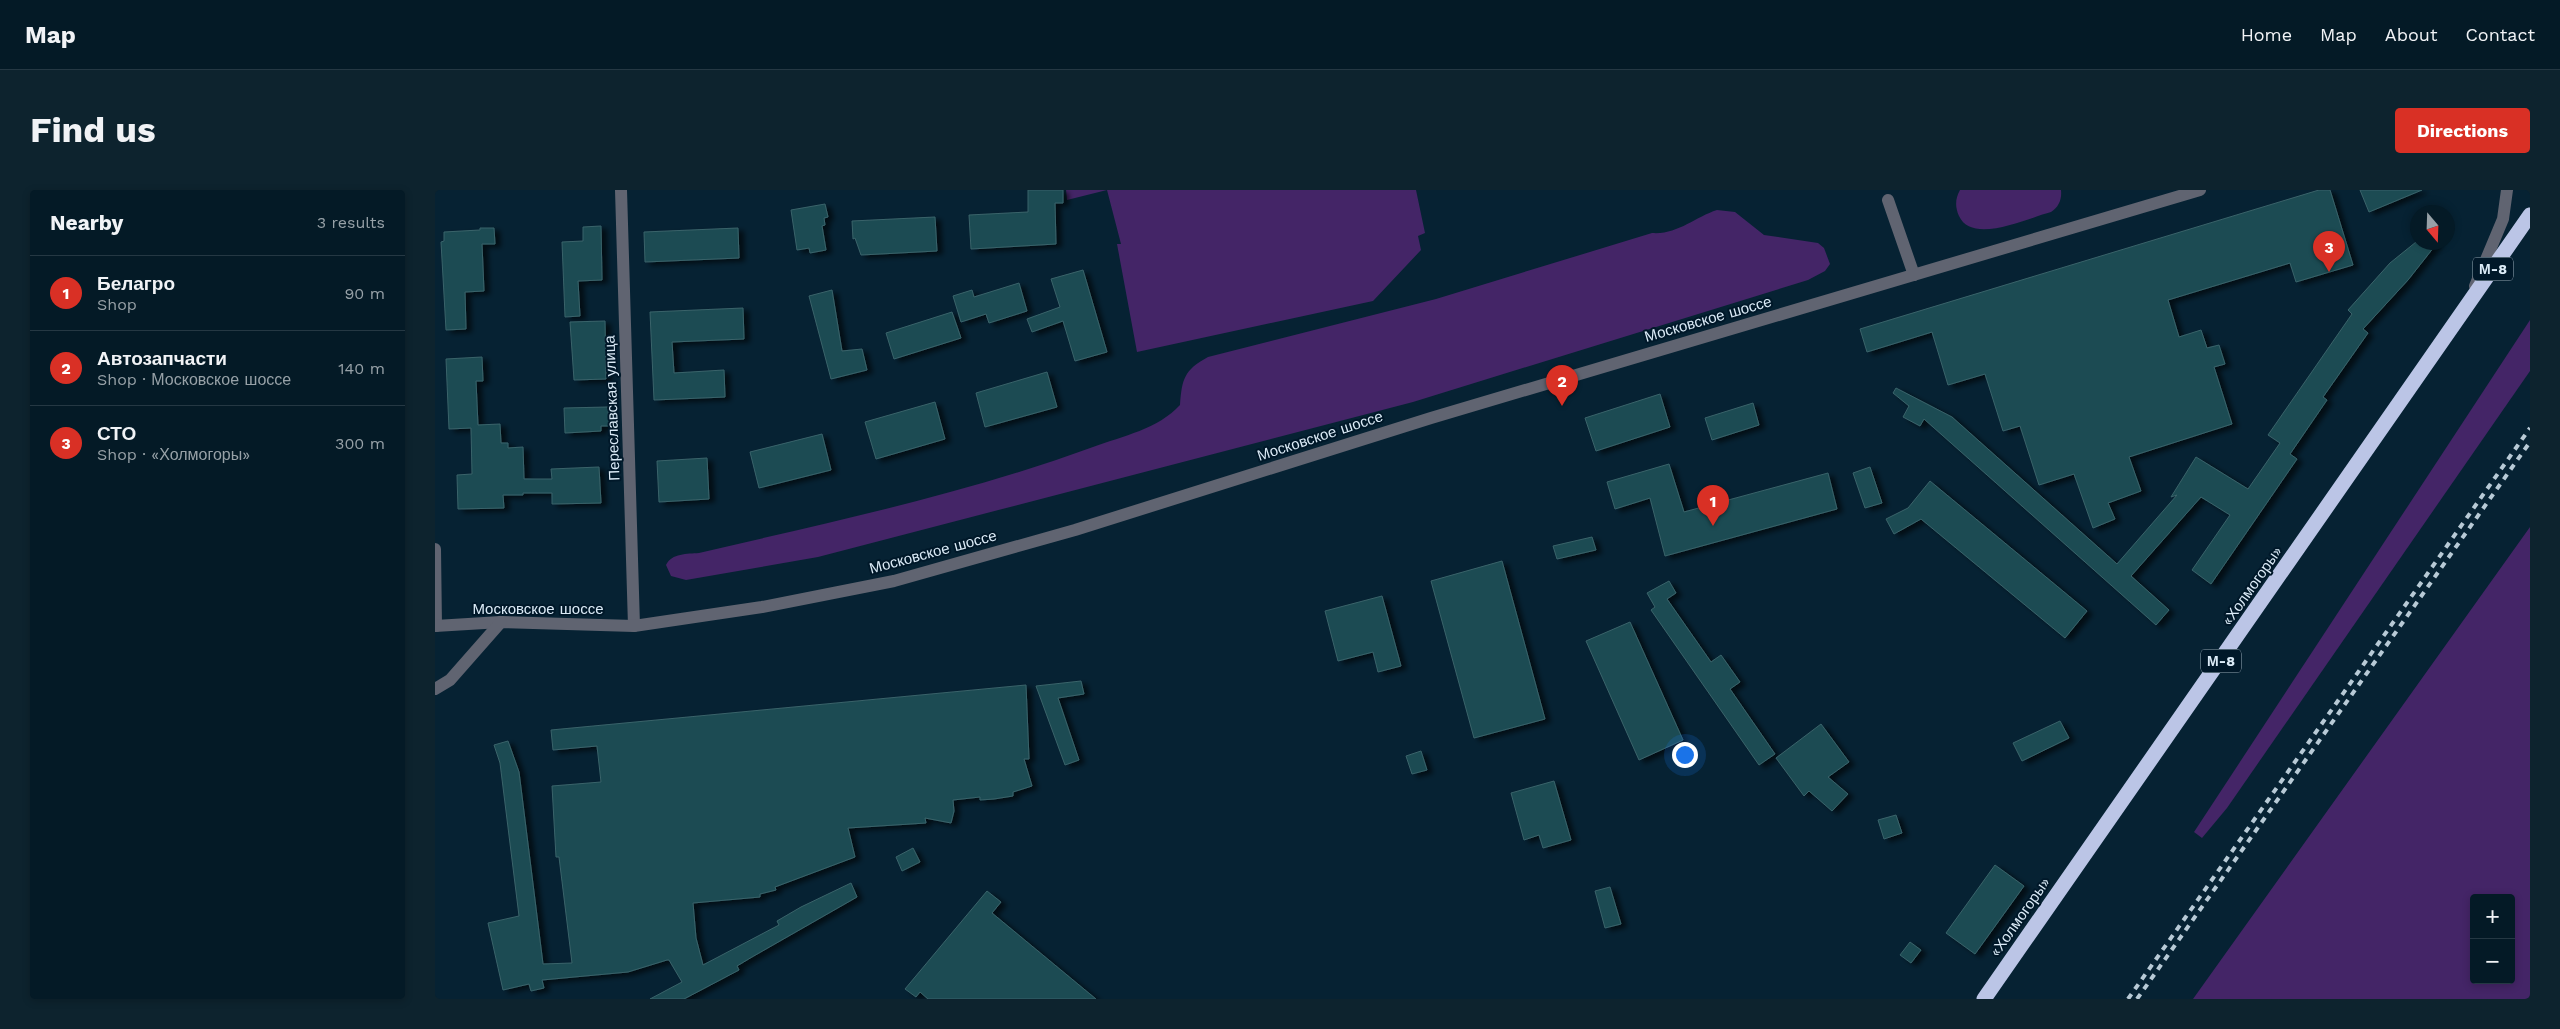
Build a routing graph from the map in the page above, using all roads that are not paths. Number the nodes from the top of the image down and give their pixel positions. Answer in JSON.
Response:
{"nodes":[{"id":1,"x":621,"y":190,"type":"edge"},
{"id":2,"x":2200,"y":190,"type":"edge"},
{"id":3,"x":2507,"y":190,"type":"edge"},
{"id":4,"x":1888,"y":200,"type":"dead end"},
{"id":5,"x":2530,"y":215,"type":"edge"},
{"id":6,"x":1914,"y":275,"type":"junction"},
{"id":7,"x":2456,"y":322,"type":"junction"},
{"id":8,"x":435,"y":549,"type":"edge"},
{"id":9,"x":501,"y":622,"type":"junction"},
{"id":10,"x":436,"y":626,"type":"edge"},
{"id":11,"x":634,"y":626,"type":"junction"},
{"id":12,"x":435,"y":689,"type":"edge"},
{"id":13,"x":1984,"y":999,"type":"edge"}],
"edges":[{"from":1,"to":11,"type":"street","name":"Переславская улица"},
{"from":2,"to":6,"type":"street","name":"Московское шоссе"},
{"from":3,"to":7,"type":"street"},
{"from":4,"to":6,"type":"street"},
{"from":5,"to":7,"type":"highway","name":"«Холмогоры»","number":"М-8"},
{"from":6,"to":11,"type":"street","name":"Московское шоссе"},
{"from":7,"to":13,"type":"highway","name":"«Холмогоры»","number":"М-8"},
{"from":8,"to":10,"type":"street"},
{"from":9,"to":10,"type":"street","name":"Московское шоссе"},
{"from":9,"to":11,"type":"street","name":"Московское шоссе"},
{"from":9,"to":12,"type":"street"}]}
